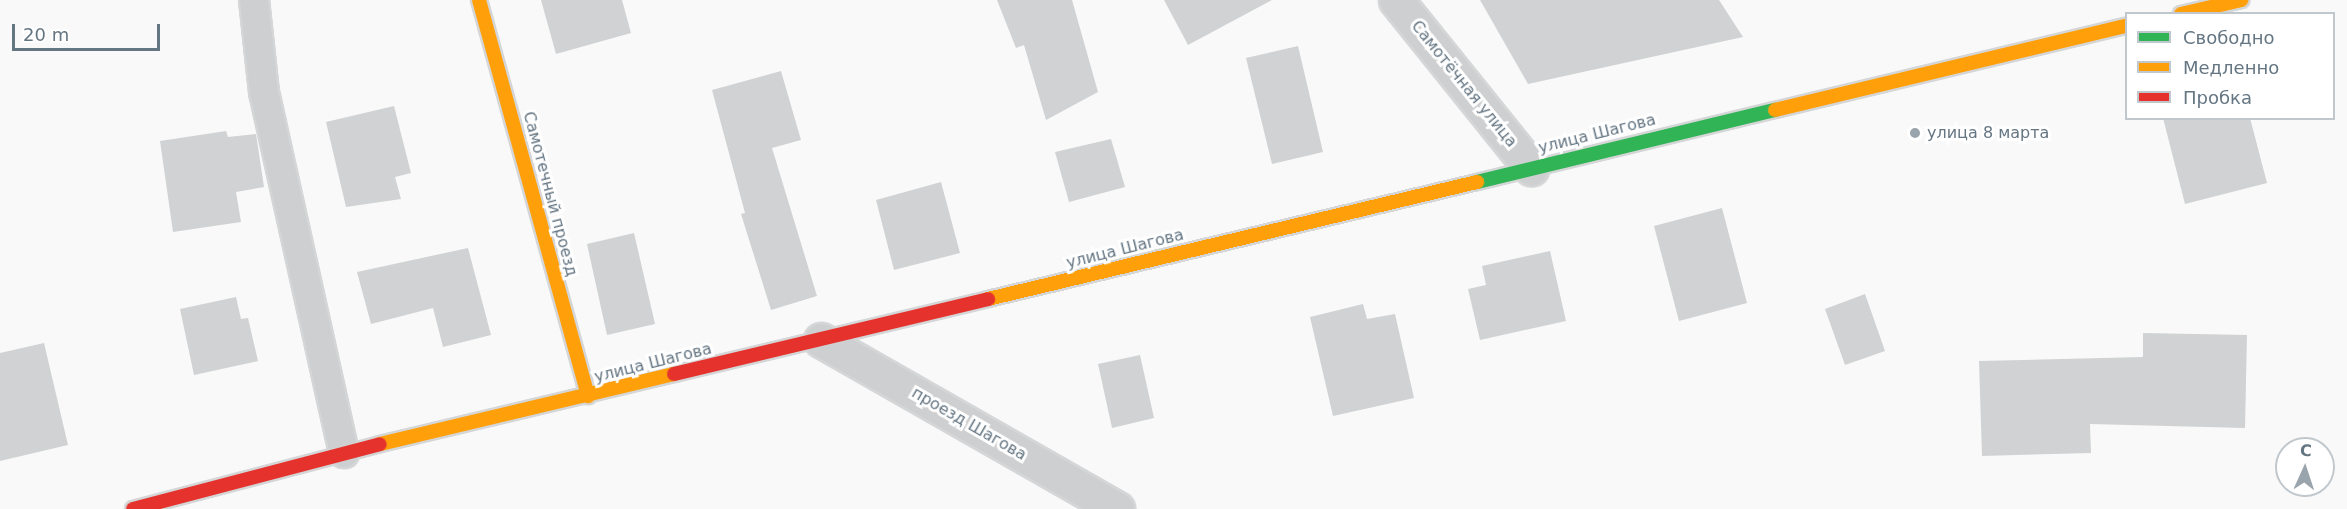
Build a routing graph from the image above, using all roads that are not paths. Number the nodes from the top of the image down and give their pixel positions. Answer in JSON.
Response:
{"nodes":[{"id":1,"x":254,"y":0,"type":"edge"},
{"id":2,"x":479,"y":0,"type":"edge"},
{"id":3,"x":1396,"y":0,"type":"edge"},
{"id":4,"x":2241,"y":0,"type":"edge"},
{"id":5,"x":2190,"y":12,"type":"edge"},
{"id":6,"x":2125,"y":26,"type":"edge"},
{"id":7,"x":1531,"y":168,"type":"junction"},
{"id":8,"x":821,"y":340,"type":"junction"},
{"id":9,"x":588,"y":396,"type":"junction"},
{"id":10,"x":344,"y":453,"type":"junction"},
{"id":11,"x":133,"y":509,"type":"edge"},
{"id":12,"x":1117,"y":509,"type":"edge"}],
"edges":[{"from":1,"to":10,"type":"lane"},
{"from":2,"to":9,"type":"main road","name":"Самотечный проезд"},
{"from":3,"to":7,"type":"street","name":"Самотёчная улица"},
{"from":4,"to":5,"type":"main road"},
{"from":6,"to":7,"type":"main road","name":"улица Шагова"},
{"from":7,"to":8,"type":"main road","name":"улица Шагова"},
{"from":8,"to":9,"type":"main road","name":"улица Шагова"},
{"from":8,"to":12,"type":"street","name":"проезд Шагова"},
{"from":9,"to":10,"type":"main road","name":"улица Шагова"},
{"from":10,"to":11,"type":"main road","name":"улица Шагова"}]}
